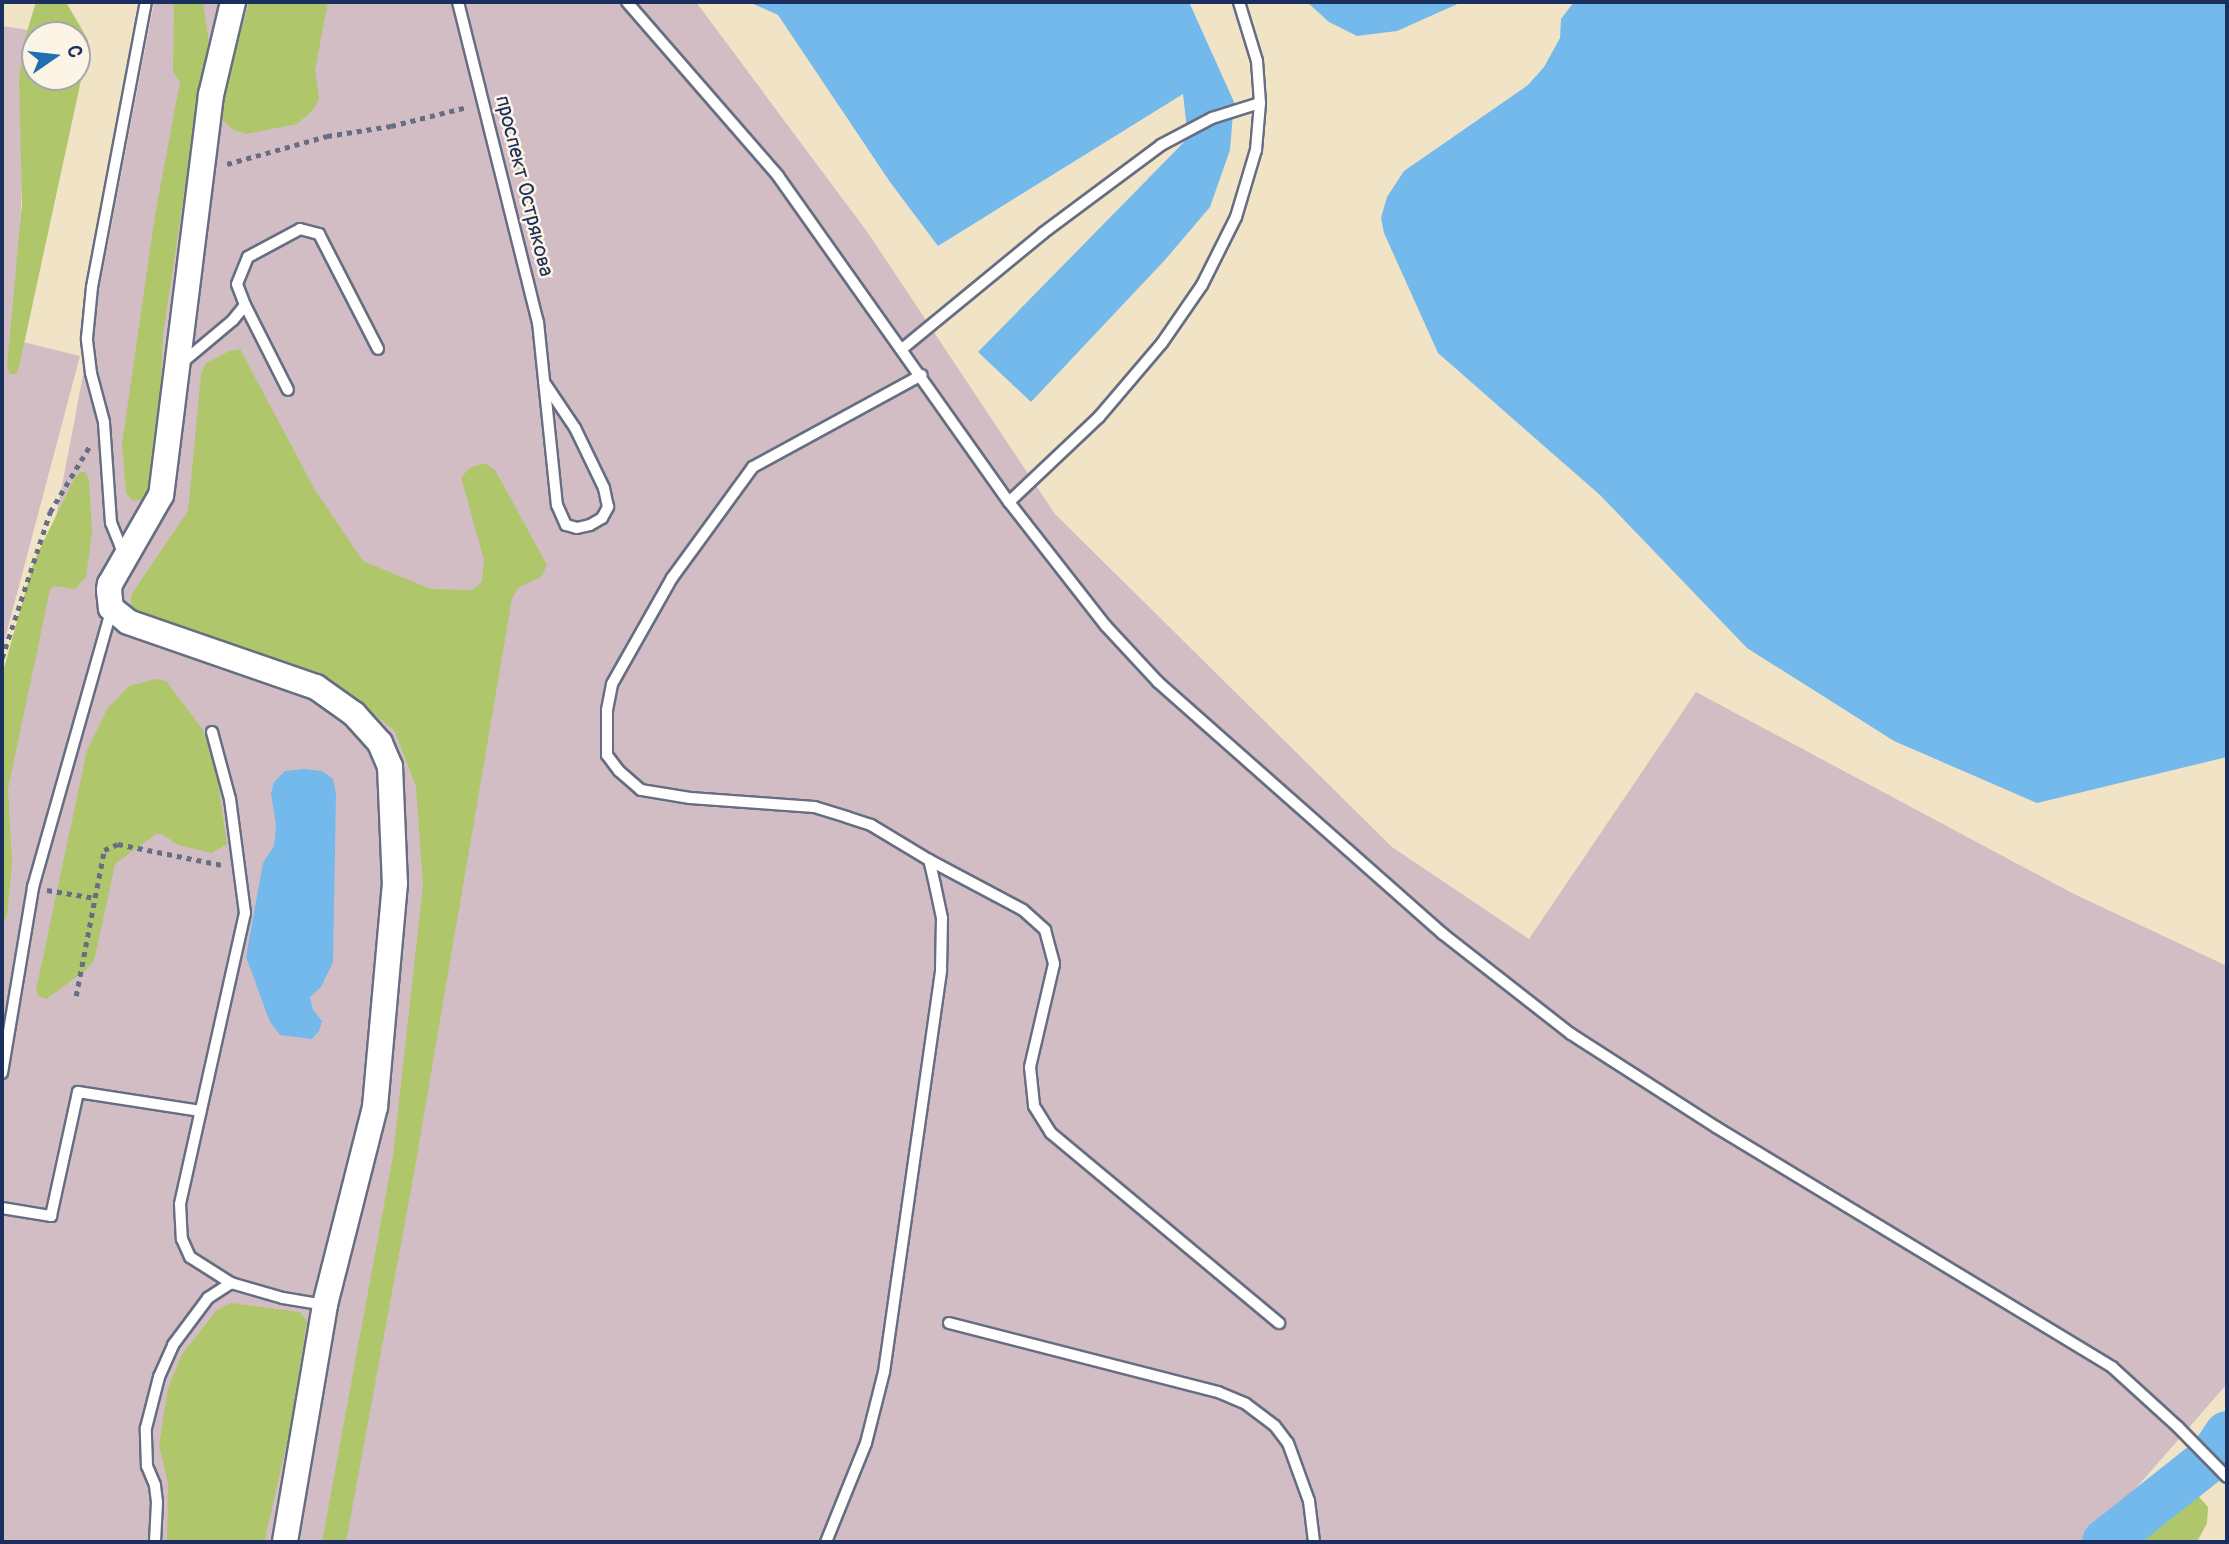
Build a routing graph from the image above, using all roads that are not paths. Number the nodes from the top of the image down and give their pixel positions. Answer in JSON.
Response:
{"nodes":[{"id":1,"x":146,"y":2,"type":"edge"},
{"id":2,"x":458,"y":2,"type":"edge"},
{"id":3,"x":627,"y":2,"type":"edge"},
{"id":4,"x":1239,"y":2,"type":"edge"},
{"id":5,"x":232,"y":3,"type":"edge"},
{"id":6,"x":1260,"y":103,"type":"junction"},
{"id":7,"x":245,"y":305,"type":"junction"},
{"id":8,"x":377,"y":349,"type":"dead end"},
{"id":9,"x":902,"y":349,"type":"junction"},
{"id":10,"x":177,"y":367,"type":"junction"},
{"id":11,"x":922,"y":375,"type":"junction"},
{"id":12,"x":544,"y":382,"type":"junction"},
{"id":13,"x":288,"y":390,"type":"dead end"},
{"id":14,"x":1009,"y":502,"type":"junction"},
{"id":15,"x":128,"y":552,"type":"junction"},
{"id":16,"x":111,"y":608,"type":"junction"},
{"id":17,"x":212,"y":732,"type":"dead end"},
{"id":18,"x":929,"y":860,"type":"junction"},
{"id":19,"x":2,"y":1073,"type":"edge"},
{"id":20,"x":201,"y":1111,"type":"junction"},
{"id":21,"x":2,"y":1208,"type":"edge"},
{"id":22,"x":231,"y":1283,"type":"junction"},
{"id":23,"x":325,"y":1305,"type":"junction"},
{"id":24,"x":949,"y":1323,"type":"dead end"},
{"id":25,"x":1279,"y":1323,"type":"dead end"},
{"id":26,"x":2227,"y":1477,"type":"edge"},
{"id":27,"x":155,"y":1542,"type":"edge"},
{"id":28,"x":285,"y":1542,"type":"edge"},
{"id":29,"x":826,"y":1542,"type":"edge"},
{"id":30,"x":1314,"y":1542,"type":"edge"}],
"edges":[{"from":1,"to":15,"type":"lane"},
{"from":2,"to":12,"type":"lane","name":"проспект Острякова"},
{"from":3,"to":9,"type":"lane"},
{"from":4,"to":6,"type":"lane"},
{"from":5,"to":10,"type":"street"},
{"from":6,"to":9,"type":"lane"},
{"from":6,"to":14,"type":"lane"},
{"from":7,"to":8,"type":"lane"},
{"from":7,"to":10,"type":"lane"},
{"from":7,"to":13,"type":"lane"},
{"from":9,"to":11,"type":"lane"},
{"from":10,"to":15,"type":"street"},
{"from":11,"to":14,"type":"lane"},
{"from":11,"to":18,"type":"lane"},
{"from":12,"to":12,"type":"lane","name":"проспект Острякова"},
{"from":14,"to":26,"type":"lane"},
{"from":15,"to":16,"type":"street"},
{"from":16,"to":19,"type":"lane"},
{"from":16,"to":23,"type":"street"},
{"from":17,"to":20,"type":"lane"},
{"from":18,"to":25,"type":"lane"},
{"from":18,"to":29,"type":"lane"},
{"from":20,"to":21,"type":"lane"},
{"from":20,"to":22,"type":"lane"},
{"from":22,"to":23,"type":"lane"},
{"from":22,"to":27,"type":"lane"},
{"from":23,"to":28,"type":"street"},
{"from":24,"to":30,"type":"lane"}]}
